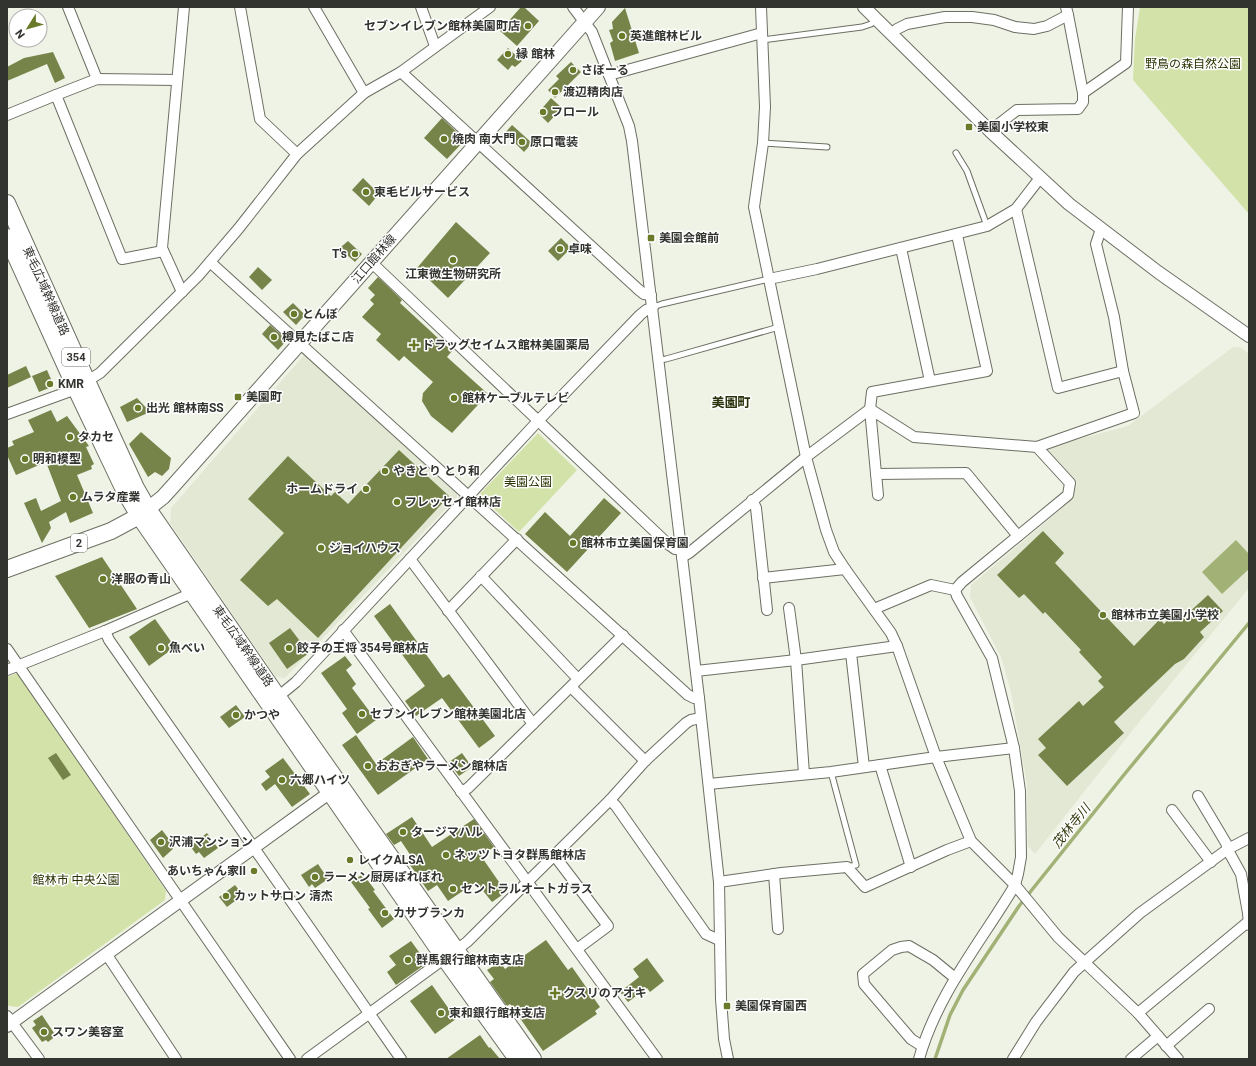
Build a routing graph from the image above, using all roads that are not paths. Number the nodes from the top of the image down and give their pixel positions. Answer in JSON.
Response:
{"nodes":[{"id":1,"x":184,"y":7,"type":"edge"},
{"id":2,"x":240,"y":7,"type":"edge"},
{"id":3,"x":314,"y":7,"type":"edge"},
{"id":4,"x":421,"y":7,"type":"edge"},
{"id":5,"x":490,"y":7,"type":"edge"},
{"id":6,"x":573,"y":7,"type":"edge"},
{"id":7,"x":598,"y":7,"type":"edge"},
{"id":8,"x":761,"y":7,"type":"edge"},
{"id":9,"x":864,"y":7,"type":"edge"},
{"id":10,"x":1128,"y":7,"type":"edge"},
{"id":11,"x":71,"y":8,"type":"edge"},
{"id":12,"x":1067,"y":11,"type":"edge"},
{"id":13,"x":876,"y":19,"type":"junction"},
{"id":14,"x":585,"y":22,"type":"junction"},
{"id":15,"x":891,"y":34,"type":"junction"},
{"id":16,"x":762,"y":36,"type":"junction"},
{"id":17,"x":436,"y":46,"type":"junction"},
{"id":18,"x":401,"y":72,"type":"junction"},
{"id":19,"x":609,"y":75,"type":"junction"},
{"id":20,"x":97,"y":79,"type":"junction"},
{"id":21,"x":177,"y":80,"type":"junction"},
{"id":22,"x":364,"y":93,"type":"junction"},
{"id":23,"x":1083,"y":93,"type":"junction"},
{"id":24,"x":56,"y":95,"type":"junction"},
{"id":25,"x":7,"y":114,"type":"edge"},
{"id":26,"x":990,"y":131,"type":"junction"},
{"id":27,"x":477,"y":142,"type":"junction"},
{"id":28,"x":763,"y":143,"type":"junction"},
{"id":29,"x":827,"y":147,"type":"dead end"},
{"id":30,"x":956,"y":153,"type":"dead end"},
{"id":31,"x":296,"y":154,"type":"junction"},
{"id":32,"x":1040,"y":178,"type":"junction"},
{"id":33,"x":7,"y":203,"type":"edge"},
{"id":34,"x":1016,"y":208,"type":"junction"},
{"id":35,"x":987,"y":226,"type":"junction"},
{"id":36,"x":1100,"y":229,"type":"junction"},
{"id":37,"x":957,"y":234,"type":"junction"},
{"id":38,"x":9,"y":246,"type":"edge"},
{"id":39,"x":900,"y":248,"type":"junction"},
{"id":40,"x":163,"y":252,"type":"junction"},
{"id":41,"x":210,"y":262,"type":"junction"},
{"id":42,"x":371,"y":262,"type":"junction"},
{"id":43,"x":769,"y":279,"type":"junction"},
{"id":44,"x":182,"y":292,"type":"junction"},
{"id":45,"x":651,"y":295,"type":"junction"},
{"id":46,"x":653,"y":308,"type":"junction"},
{"id":47,"x":779,"y":327,"type":"junction"},
{"id":48,"x":1249,"y":336,"type":"edge"},
{"id":49,"x":300,"y":342,"type":"junction"},
{"id":50,"x":658,"y":360,"type":"junction"},
{"id":51,"x":1123,"y":371,"type":"junction"},
{"id":52,"x":930,"y":381,"type":"junction"},
{"id":53,"x":82,"y":385,"type":"junction"},
{"id":54,"x":870,"y":409,"type":"junction"},
{"id":55,"x":7,"y":414,"type":"edge"},
{"id":56,"x":538,"y":421,"type":"junction"},
{"id":57,"x":1037,"y":447,"type":"junction"},
{"id":58,"x":806,"y":457,"type":"junction"},
{"id":59,"x":876,"y":474,"type":"junction"},
{"id":60,"x":878,"y":495,"type":"dead end"},
{"id":61,"x":469,"y":496,"type":"junction"},
{"id":62,"x":752,"y":500,"type":"junction"},
{"id":63,"x":144,"y":513,"type":"junction"},
{"id":64,"x":1018,"y":536,"type":"junction"},
{"id":65,"x":517,"y":539,"type":"junction"},
{"id":66,"x":681,"y":553,"type":"junction"},
{"id":67,"x":410,"y":559,"type":"junction"},
{"id":68,"x":7,"y":569,"type":"edge"},
{"id":69,"x":845,"y":569,"type":"junction"},
{"id":70,"x":481,"y":576,"type":"junction"},
{"id":71,"x":763,"y":578,"type":"junction"},
{"id":72,"x":955,"y":590,"type":"junction"},
{"id":73,"x":192,"y":593,"type":"junction"},
{"id":74,"x":790,"y":608,"type":"dead end"},
{"id":75,"x":874,"y":609,"type":"junction"},
{"id":76,"x":767,"y":610,"type":"dead end"},
{"id":77,"x":448,"y":611,"type":"junction"},
{"id":78,"x":343,"y":630,"type":"junction"},
{"id":79,"x":105,"y":631,"type":"junction"},
{"id":80,"x":623,"y":635,"type":"junction"},
{"id":81,"x":898,"y":646,"type":"junction"},
{"id":82,"x":7,"y":649,"type":"edge"},
{"id":83,"x":851,"y":653,"type":"junction"},
{"id":84,"x":796,"y":660,"type":"junction"},
{"id":85,"x":18,"y":666,"type":"junction"},
{"id":86,"x":7,"y":670,"type":"edge"},
{"id":87,"x":696,"y":671,"type":"junction"},
{"id":88,"x":578,"y":679,"type":"junction"},
{"id":89,"x":570,"y":687,"type":"junction"},
{"id":90,"x":699,"y":698,"type":"junction"},
{"id":91,"x":274,"y":700,"type":"junction"},
{"id":92,"x":701,"y":718,"type":"junction"},
{"id":93,"x":533,"y":724,"type":"junction"},
{"id":94,"x":1014,"y":748,"type":"junction"},
{"id":95,"x":936,"y":757,"type":"junction"},
{"id":96,"x":645,"y":761,"type":"junction"},
{"id":97,"x":880,"y":765,"type":"junction"},
{"id":98,"x":864,"y":767,"type":"junction"},
{"id":99,"x":831,"y":772,"type":"junction"},
{"id":100,"x":804,"y":774,"type":"junction"},
{"id":101,"x":709,"y":784,"type":"junction"},
{"id":102,"x":335,"y":788,"type":"junction"},
{"id":103,"x":461,"y":792,"type":"junction"},
{"id":104,"x":1198,"y":796,"type":"dead end"},
{"id":105,"x":610,"y":800,"type":"junction"},
{"id":106,"x":1172,"y":810,"type":"dead end"},
{"id":107,"x":1249,"y":838,"type":"edge"},
{"id":108,"x":971,"y":841,"type":"junction"},
{"id":109,"x":254,"y":848,"type":"junction"},
{"id":110,"x":1228,"y":849,"type":"junction"},
{"id":111,"x":554,"y":855,"type":"junction"},
{"id":112,"x":1211,"y":862,"type":"junction"},
{"id":113,"x":847,"y":867,"type":"junction"},
{"id":114,"x":911,"y":867,"type":"junction"},
{"id":115,"x":774,"y":874,"type":"junction"},
{"id":116,"x":527,"y":882,"type":"junction"},
{"id":117,"x":719,"y":882,"type":"junction"},
{"id":118,"x":1017,"y":888,"type":"junction"},
{"id":119,"x":181,"y":901,"type":"junction"},
{"id":120,"x":1249,"y":921,"type":"edge"},
{"id":121,"x":1249,"y":925,"type":"edge"},
{"id":122,"x":778,"y":929,"type":"dead end"},
{"id":123,"x":719,"y":940,"type":"junction"},
{"id":124,"x":577,"y":949,"type":"junction"},
{"id":125,"x":107,"y":955,"type":"junction"},
{"id":126,"x":451,"y":955,"type":"junction"},
{"id":127,"x":1084,"y":962,"type":"junction"},
{"id":128,"x":955,"y":978,"type":"junction"},
{"id":129,"x":1209,"y":1009,"type":"dead end"},
{"id":130,"x":1138,"y":1013,"type":"junction"},
{"id":131,"x":369,"y":1014,"type":"junction"},
{"id":132,"x":9,"y":1022,"type":"edge"},
{"id":133,"x":1158,"y":1036,"type":"junction"},
{"id":134,"x":922,"y":1046,"type":"junction"},
{"id":135,"x":1166,"y":1046,"type":"junction"},
{"id":136,"x":40,"y":1059,"type":"edge"},
{"id":137,"x":176,"y":1059,"type":"edge"},
{"id":138,"x":290,"y":1059,"type":"edge"},
{"id":139,"x":307,"y":1059,"type":"edge"},
{"id":140,"x":401,"y":1059,"type":"edge"},
{"id":141,"x":517,"y":1059,"type":"edge"},
{"id":142,"x":533,"y":1059,"type":"edge"},
{"id":143,"x":657,"y":1059,"type":"edge"},
{"id":144,"x":728,"y":1059,"type":"edge"},
{"id":145,"x":919,"y":1059,"type":"edge"},
{"id":146,"x":1013,"y":1059,"type":"edge"},
{"id":147,"x":1131,"y":1059,"type":"edge"},
{"id":148,"x":1178,"y":1059,"type":"edge"}],
"edges":[{"from":1,"to":21,"type":"street"},
{"from":2,"to":31,"type":"street"},
{"from":3,"to":22,"type":"street"},
{"from":4,"to":17,"type":"street"},
{"from":5,"to":17,"type":"street"},
{"from":6,"to":14,"type":"street"},
{"from":7,"to":14,"type":"main road","name":"江口館林線"},
{"from":8,"to":16,"type":"street"},
{"from":9,"to":13,"type":"street"},
{"from":10,"to":23,"type":"street"},
{"from":11,"to":20,"type":"street"},
{"from":12,"to":15,"type":"street"},
{"from":12,"to":23,"type":"street"},
{"from":13,"to":15,"type":"street"},
{"from":13,"to":16,"type":"lane"},
{"from":14,"to":19,"type":"street"},
{"from":14,"to":27,"type":"main road","name":"江口館林線"},
{"from":15,"to":26,"type":"street"},
{"from":16,"to":19,"type":"street"},
{"from":16,"to":28,"type":"street"},
{"from":17,"to":18,"type":"street"},
{"from":18,"to":22,"type":"street"},
{"from":18,"to":27,"type":"street"},
{"from":19,"to":45,"type":"street"},
{"from":20,"to":21,"type":"street"},
{"from":20,"to":24,"type":"street"},
{"from":21,"to":40,"type":"street"},
{"from":22,"to":31,"type":"street"},
{"from":23,"to":26,"type":"street"},
{"from":24,"to":25,"type":"street"},
{"from":24,"to":40,"type":"street"},
{"from":26,"to":32,"type":"street"},
{"from":27,"to":42,"type":"main road","name":"江口館林線"},
{"from":27,"to":45,"type":"street"},
{"from":28,"to":29,"type":"lane"},
{"from":28,"to":43,"type":"street"},
{"from":30,"to":35,"type":"lane"},
{"from":31,"to":41,"type":"street"},
{"from":32,"to":34,"type":"street"},
{"from":32,"to":36,"type":"street"},
{"from":33,"to":53,"type":"main road","name":"東毛広域幹線道路","number":"354"},
{"from":34,"to":35,"type":"street"},
{"from":34,"to":51,"type":"street"},
{"from":35,"to":37,"type":"street"},
{"from":36,"to":48,"type":"street"},
{"from":36,"to":51,"type":"street"},
{"from":37,"to":39,"type":"street"},
{"from":37,"to":52,"type":"street"},
{"from":38,"to":53,"type":"main road","name":"東毛広域幹線道路","number":"354"},
{"from":39,"to":43,"type":"street"},
{"from":39,"to":52,"type":"street"},
{"from":40,"to":44,"type":"street"},
{"from":41,"to":44,"type":"street"},
{"from":41,"to":49,"type":"street"},
{"from":42,"to":49,"type":"main road","name":"江口館林線"},
{"from":42,"to":56,"type":"street"},
{"from":43,"to":46,"type":"lane"},
{"from":43,"to":47,"type":"street"},
{"from":44,"to":53,"type":"street"},
{"from":45,"to":46,"type":"street"},
{"from":46,"to":50,"type":"street"},
{"from":46,"to":56,"type":"street"},
{"from":47,"to":50,"type":"lane"},
{"from":47,"to":58,"type":"street"},
{"from":49,"to":61,"type":"street"},
{"from":49,"to":63,"type":"main road","name":"江口館林線"},
{"from":50,"to":66,"type":"street"},
{"from":51,"to":57,"type":"street"},
{"from":52,"to":54,"type":"street"},
{"from":53,"to":55,"type":"street"},
{"from":53,"to":63,"type":"main road","name":"東毛広域幹線道路","number":"354"},
{"from":54,"to":57,"type":"street"},
{"from":54,"to":58,"type":"street"},
{"from":54,"to":59,"type":"street"},
{"from":56,"to":61,"type":"street"},
{"from":56,"to":66,"type":"street"},
{"from":57,"to":64,"type":"street"},
{"from":58,"to":62,"type":"street"},
{"from":58,"to":69,"type":"street"},
{"from":59,"to":60,"type":"street"},
{"from":59,"to":64,"type":"street"},
{"from":61,"to":65,"type":"street"},
{"from":61,"to":67,"type":"street"},
{"from":62,"to":66,"type":"street"},
{"from":62,"to":71,"type":"street"},
{"from":63,"to":68,"type":"main road","number":"2"},
{"from":63,"to":73,"type":"main road","name":"東毛広域幹線道路","number":"354"},
{"from":63,"to":91,"type":"main road","name":"東毛広域幹線道路","number":"354"},
{"from":64,"to":72,"type":"street"},
{"from":65,"to":70,"type":"street"},
{"from":65,"to":80,"type":"street"},
{"from":66,"to":87,"type":"street"},
{"from":67,"to":77,"type":"street"},
{"from":67,"to":78,"type":"street"},
{"from":69,"to":71,"type":"street"},
{"from":69,"to":75,"type":"street"},
{"from":70,"to":77,"type":"street"},
{"from":70,"to":88,"type":"street"},
{"from":71,"to":76,"type":"street"},
{"from":72,"to":75,"type":"street"},
{"from":72,"to":94,"type":"street"},
{"from":73,"to":79,"type":"street"},
{"from":73,"to":91,"type":"main road","name":"東毛広域幹線道路","number":"354"},
{"from":74,"to":84,"type":"street"},
{"from":75,"to":81,"type":"street"},
{"from":77,"to":93,"type":"street"},
{"from":78,"to":91,"type":"street"},
{"from":78,"to":103,"type":"street"},
{"from":79,"to":85,"type":"street"},
{"from":79,"to":109,"type":"street"},
{"from":80,"to":88,"type":"street"},
{"from":80,"to":90,"type":"street"},
{"from":81,"to":83,"type":"street"},
{"from":81,"to":95,"type":"street"},
{"from":82,"to":85,"type":"street"},
{"from":83,"to":84,"type":"street"},
{"from":83,"to":98,"type":"street"},
{"from":84,"to":87,"type":"street"},
{"from":84,"to":100,"type":"street"},
{"from":85,"to":86,"type":"street"},
{"from":85,"to":119,"type":"street"},
{"from":87,"to":90,"type":"street"},
{"from":88,"to":89,"type":"street"},
{"from":89,"to":93,"type":"street"},
{"from":89,"to":96,"type":"street"},
{"from":90,"to":92,"type":"street"},
{"from":91,"to":102,"type":"main road","name":"東毛広域幹線道路","number":"354"},
{"from":92,"to":96,"type":"street"},
{"from":92,"to":101,"type":"street"},
{"from":93,"to":103,"type":"street"},
{"from":94,"to":95,"type":"street"},
{"from":94,"to":118,"type":"street"},
{"from":95,"to":97,"type":"street"},
{"from":95,"to":108,"type":"street"},
{"from":96,"to":105,"type":"street"},
{"from":97,"to":98,"type":"street"},
{"from":97,"to":114,"type":"street"},
{"from":98,"to":99,"type":"street"},
{"from":99,"to":100,"type":"street"},
{"from":99,"to":113,"type":"lane"},
{"from":100,"to":101,"type":"street"},
{"from":101,"to":117,"type":"street"},
{"from":102,"to":109,"type":"street"},
{"from":102,"to":126,"type":"main road","name":"東毛広域幹線道路","number":"354"},
{"from":103,"to":116,"type":"street"},
{"from":104,"to":110,"type":"street"},
{"from":105,"to":111,"type":"street"},
{"from":105,"to":123,"type":"street"},
{"from":106,"to":112,"type":"street"},
{"from":107,"to":110,"type":"street"},
{"from":108,"to":114,"type":"street"},
{"from":108,"to":118,"type":"street"},
{"from":109,"to":119,"type":"street"},
{"from":109,"to":131,"type":"street"},
{"from":110,"to":112,"type":"street"},
{"from":110,"to":120,"type":"street"},
{"from":111,"to":116,"type":"street"},
{"from":111,"to":124,"type":"street"},
{"from":112,"to":127,"type":"street"},
{"from":113,"to":114,"type":"street"},
{"from":113,"to":115,"type":"street"},
{"from":115,"to":117,"type":"street"},
{"from":115,"to":122,"type":"street"},
{"from":116,"to":124,"type":"street"},
{"from":116,"to":126,"type":"street"},
{"from":117,"to":123,"type":"street"},
{"from":118,"to":127,"type":"street"},
{"from":118,"to":128,"type":"street"},
{"from":119,"to":125,"type":"street"},
{"from":119,"to":138,"type":"street"},
{"from":120,"to":121,"type":"street"},
{"from":120,"to":130,"type":"street"},
{"from":123,"to":144,"type":"street"},
{"from":124,"to":143,"type":"street"},
{"from":125,"to":132,"type":"street"},
{"from":125,"to":137,"type":"street"},
{"from":126,"to":131,"type":"street"},
{"from":126,"to":141,"type":"main road","name":"東毛広域幹線道路","number":"354"},
{"from":126,"to":142,"type":"main road","name":"東毛広域幹線道路","number":"354"},
{"from":127,"to":130,"type":"street"},
{"from":127,"to":146,"type":"street"},
{"from":128,"to":134,"type":"street"},
{"from":128,"to":134,"type":"street"},
{"from":129,"to":135,"type":"street"},
{"from":130,"to":133,"type":"street"},
{"from":131,"to":139,"type":"street"},
{"from":131,"to":140,"type":"street"},
{"from":132,"to":136,"type":"street"},
{"from":133,"to":135,"type":"street"},
{"from":133,"to":147,"type":"street"},
{"from":134,"to":145,"type":"street"},
{"from":135,"to":148,"type":"street"}]}
